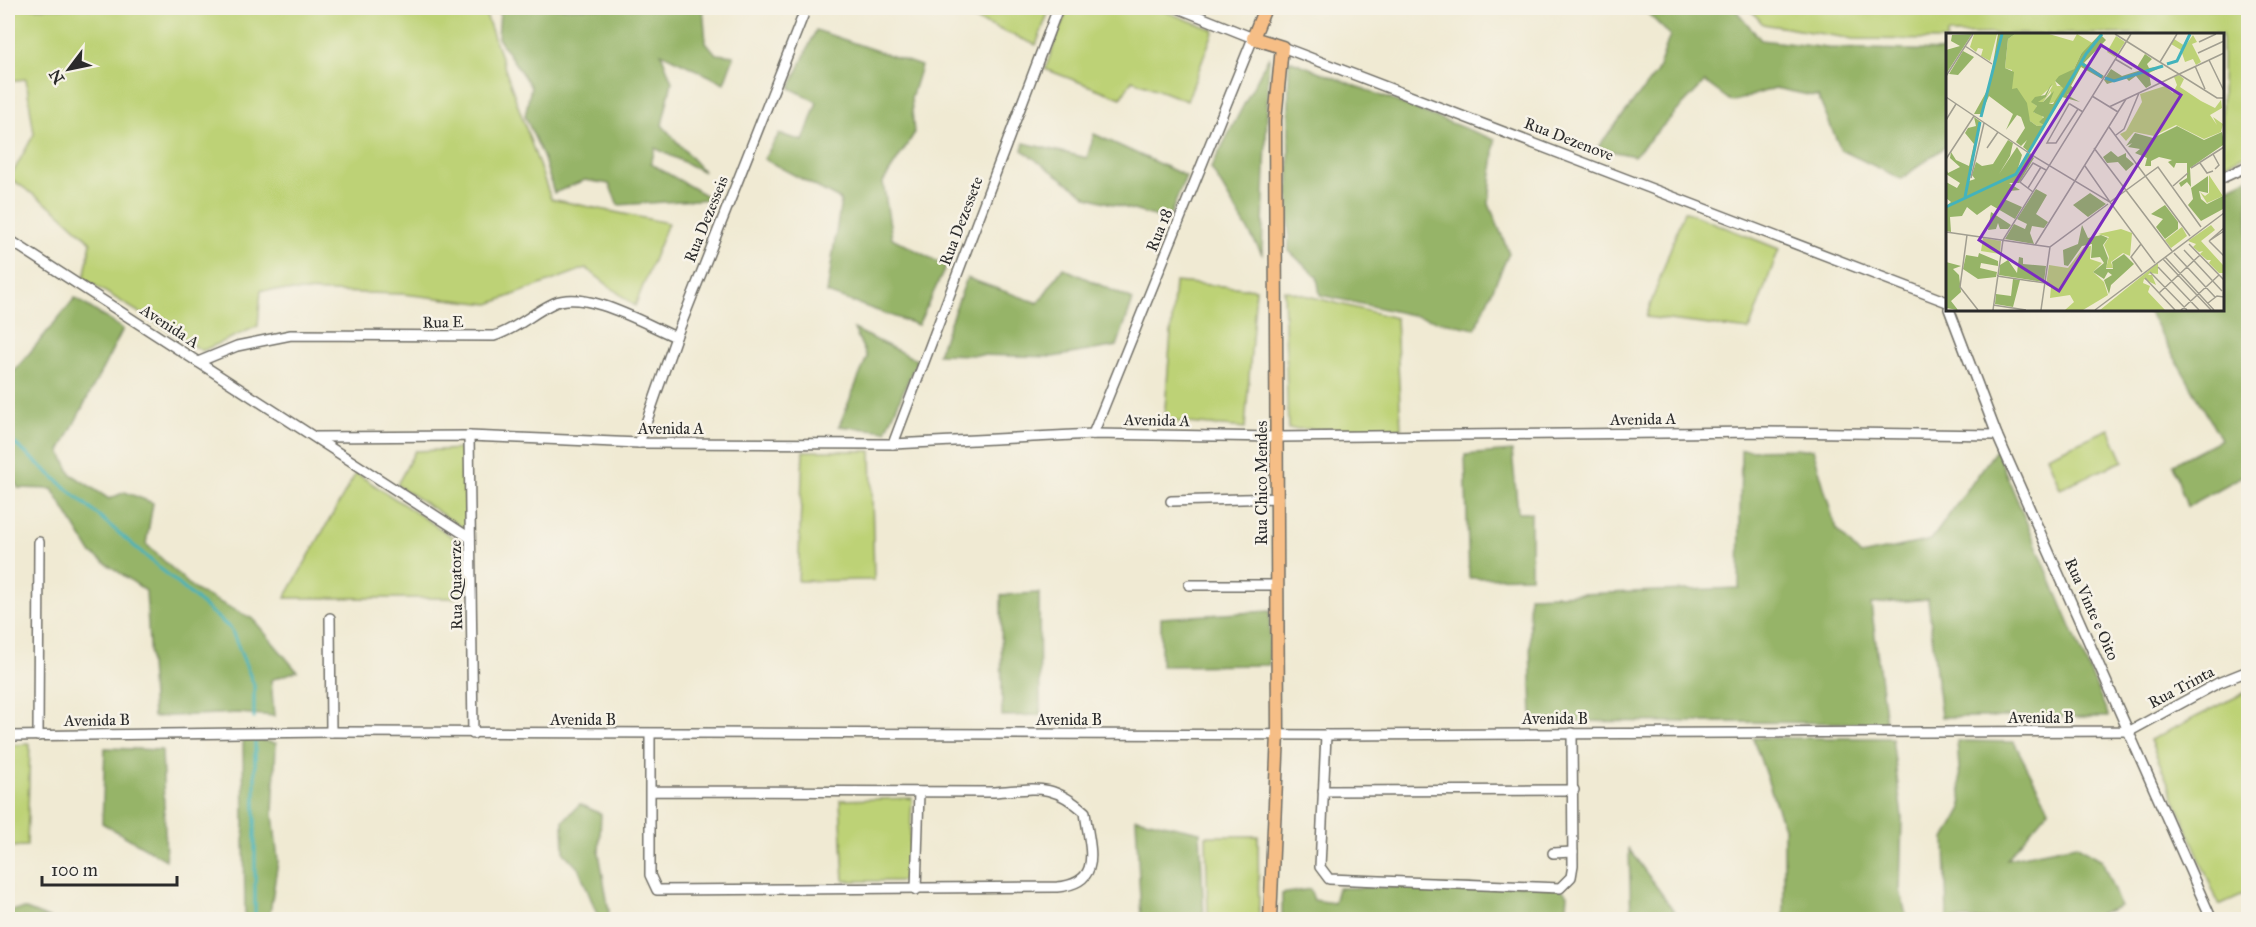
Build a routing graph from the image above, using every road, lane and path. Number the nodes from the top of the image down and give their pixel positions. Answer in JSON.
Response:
{"nodes":[{"id":1,"x":806,"y":8,"type":"edge"},
{"id":2,"x":1058,"y":8,"type":"edge"},
{"id":3,"x":1179,"y":8,"type":"edge"},
{"id":4,"x":1265,"y":8,"type":"edge"},
{"id":5,"x":1253,"y":38,"type":"junction"},
{"id":6,"x":1282,"y":47,"type":"junction"},
{"id":7,"x":2248,"y":166,"type":"edge"},
{"id":8,"x":2223,"y":178,"type":"edge"},
{"id":9,"x":8,"y":239,"type":"edge"},
{"id":10,"x":1946,"y":302,"type":"edge"},
{"id":11,"x":1949,"y":310,"type":"edge"},
{"id":12,"x":676,"y":337,"type":"junction"},
{"id":13,"x":198,"y":362,"type":"junction"},
{"id":14,"x":1093,"y":434,"type":"junction"},
{"id":15,"x":1997,"y":435,"type":"junction"},
{"id":16,"x":469,"y":436,"type":"junction"},
{"id":17,"x":317,"y":437,"type":"junction"},
{"id":18,"x":1277,"y":438,"type":"junction"},
{"id":19,"x":639,"y":443,"type":"junction"},
{"id":20,"x":893,"y":444,"type":"junction"},
{"id":21,"x":1278,"y":498,"type":"junction"},
{"id":22,"x":1171,"y":501,"type":"dead end"},
{"id":23,"x":471,"y":538,"type":"junction"},
{"id":24,"x":39,"y":542,"type":"dead end"},
{"id":25,"x":1189,"y":585,"type":"dead end"},
{"id":26,"x":1278,"y":585,"type":"junction"},
{"id":27,"x":330,"y":618,"type":"dead end"},
{"id":28,"x":2248,"y":671,"type":"edge"},
{"id":29,"x":2130,"y":731,"type":"junction"},
{"id":30,"x":331,"y":732,"type":"junction"},
{"id":31,"x":1572,"y":733,"type":"junction"},
{"id":32,"x":650,"y":734,"type":"junction"},
{"id":33,"x":1278,"y":734,"type":"junction"},
{"id":34,"x":473,"y":735,"type":"junction"},
{"id":35,"x":1326,"y":735,"type":"junction"},
{"id":36,"x":8,"y":736,"type":"edge"},
{"id":37,"x":38,"y":736,"type":"junction"},
{"id":38,"x":1574,"y":789,"type":"junction"},
{"id":39,"x":651,"y":791,"type":"junction"},
{"id":40,"x":1323,"y":791,"type":"junction"},
{"id":41,"x":920,"y":792,"type":"junction"},
{"id":42,"x":1573,"y":852,"type":"junction"},
{"id":43,"x":1553,"y":853,"type":"dead end"},
{"id":44,"x":916,"y":890,"type":"junction"},
{"id":45,"x":1270,"y":920,"type":"edge"},
{"id":46,"x":2212,"y":920,"type":"edge"}],
"edges":[{"from":1,"to":12,"type":"street","name":"Rua Dezesseis"},
{"from":2,"to":20,"type":"street","name":"Rua Dezessete"},
{"from":3,"to":5,"type":"street","name":"Rua Dezenove"},
{"from":4,"to":5,"type":"main road"},
{"from":5,"to":6,"type":"main road","name":"Rua Dezenove"},
{"from":5,"to":14,"type":"street","name":"Rua 18"},
{"from":6,"to":10,"type":"street","name":"Rua Dezenove"},
{"from":6,"to":18,"type":"main road","name":"Rua Chico Mendes"},
{"from":7,"to":8,"type":"street"},
{"from":9,"to":13,"type":"street","name":"Avenida A"},
{"from":11,"to":15,"type":"street","name":"Rua Vinte e Oito"},
{"from":12,"to":13,"type":"street","name":"Rua E"},
{"from":12,"to":19,"type":"street","name":"Rua Dezesseis"},
{"from":13,"to":17,"type":"street","name":"Avenida A"},
{"from":14,"to":18,"type":"street","name":"Avenida A"},
{"from":14,"to":20,"type":"street","name":"Avenida A"},
{"from":15,"to":18,"type":"street","name":"Avenida A"},
{"from":15,"to":29,"type":"street","name":"Rua Vinte e Oito"},
{"from":16,"to":17,"type":"street","name":"Avenida A"},
{"from":16,"to":19,"type":"street","name":"Avenida A"},
{"from":16,"to":23,"type":"street","name":"Rua Quatorze"},
{"from":17,"to":23,"type":"street","name":"Avenida A"},
{"from":18,"to":21,"type":"main road","name":"Rua Chico Mendes"},
{"from":19,"to":20,"type":"street","name":"Avenida A"},
{"from":21,"to":22,"type":"street"},
{"from":21,"to":26,"type":"main road","name":"Rua Chico Mendes"},
{"from":23,"to":34,"type":"street","name":"Rua Quatorze"},
{"from":24,"to":37,"type":"street"},
{"from":25,"to":26,"type":"street"},
{"from":26,"to":33,"type":"main road","name":"Rua Chico Mendes"},
{"from":27,"to":30,"type":"street"},
{"from":28,"to":29,"type":"street","name":"Rua Trinta"},
{"from":29,"to":31,"type":"street","name":"Avenida B"},
{"from":29,"to":46,"type":"street","name":"Rua Vinte e Oito"},
{"from":30,"to":34,"type":"street","name":"Avenida B"},
{"from":30,"to":37,"type":"street","name":"Avenida B"},
{"from":31,"to":35,"type":"street","name":"Avenida B"},
{"from":31,"to":38,"type":"street"},
{"from":32,"to":33,"type":"street","name":"Avenida B"},
{"from":32,"to":34,"type":"street","name":"Avenida B"},
{"from":32,"to":39,"type":"street"},
{"from":33,"to":35,"type":"street","name":"Avenida B"},
{"from":33,"to":45,"type":"main road","name":"Rua Chico Mendes"},
{"from":35,"to":40,"type":"street"},
{"from":36,"to":37,"type":"street","name":"Avenida B"},
{"from":38,"to":40,"type":"street"},
{"from":38,"to":42,"type":"street"},
{"from":39,"to":41,"type":"street"},
{"from":39,"to":44,"type":"street"},
{"from":40,"to":42,"type":"street"},
{"from":41,"to":44,"type":"street"},
{"from":41,"to":44,"type":"street"},
{"from":42,"to":43,"type":"street"}]}
